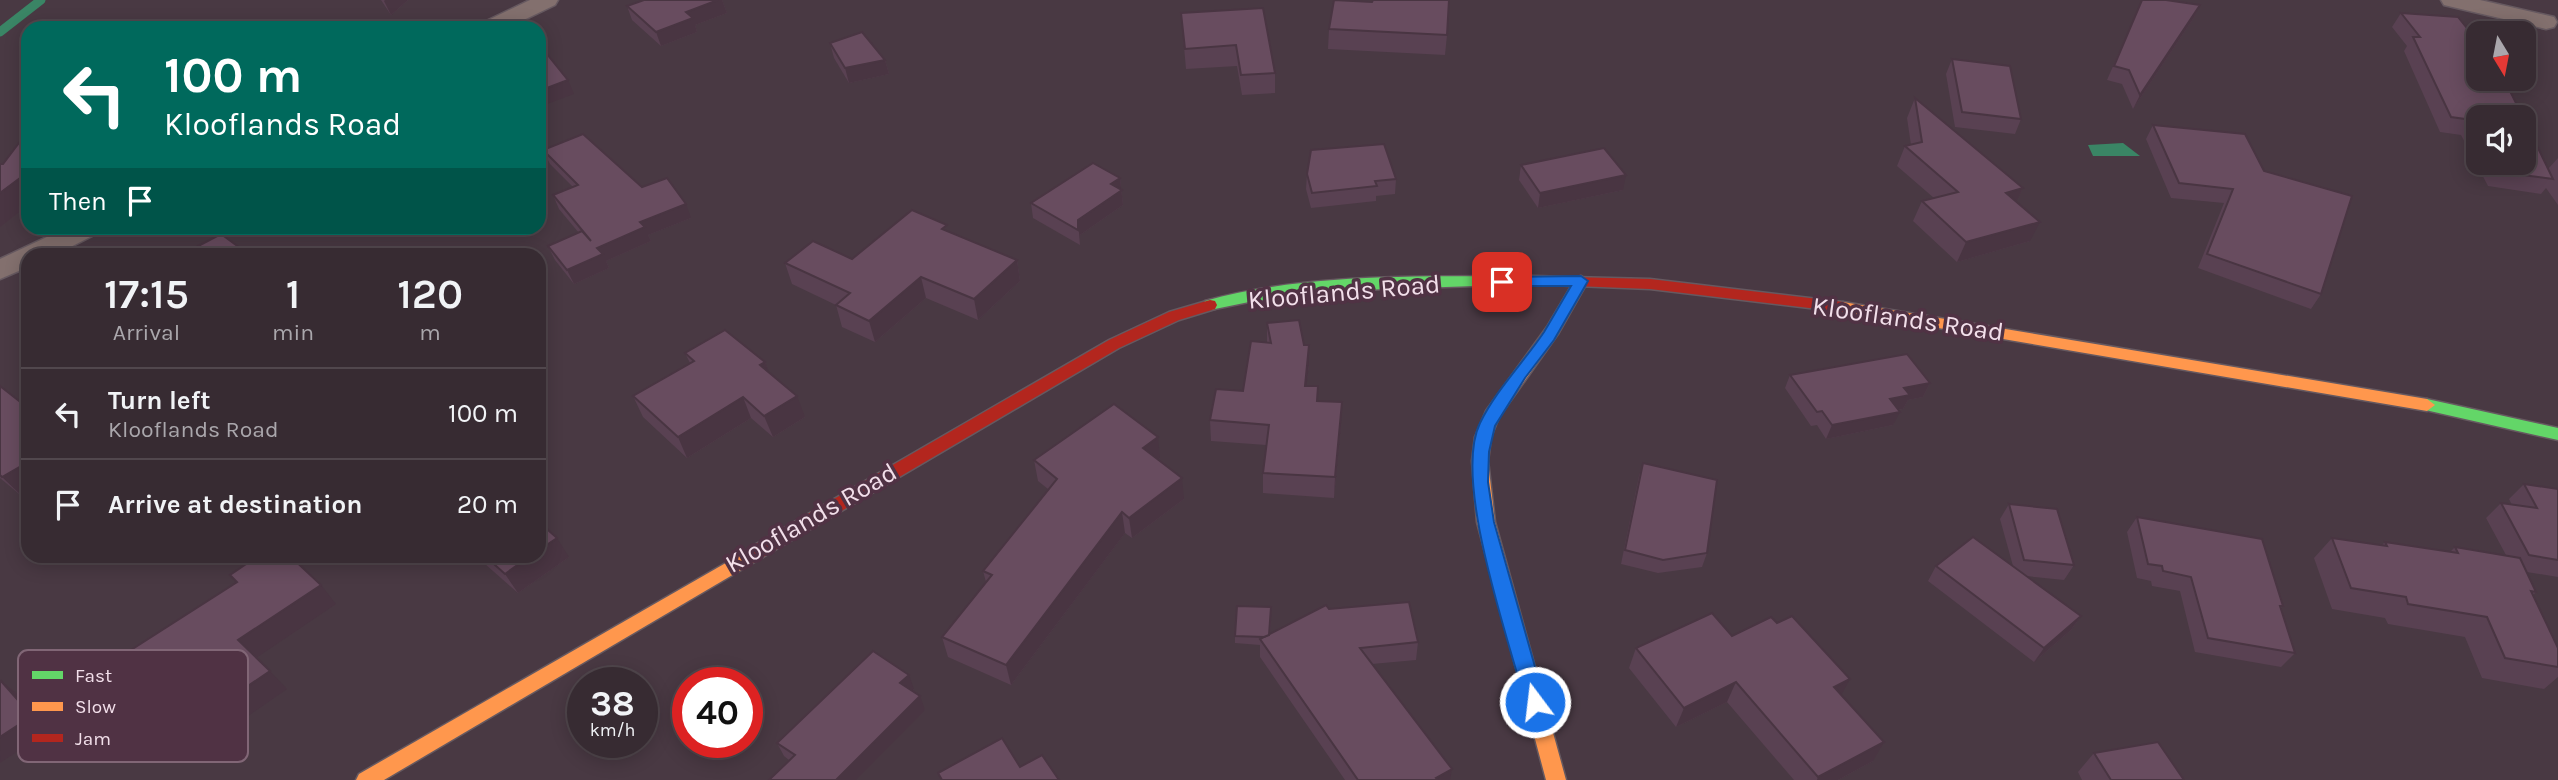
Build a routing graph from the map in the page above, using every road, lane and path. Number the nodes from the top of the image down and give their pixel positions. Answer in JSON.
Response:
{"nodes":[{"id":1,"x":547,"y":0,"type":"edge"},
{"id":2,"x":2452,"y":0,"type":"edge"},
{"id":3,"x":2460,"y":0,"type":"edge"},
{"id":4,"x":2526,"y":0,"type":"edge"},
{"id":5,"x":2553,"y":16,"type":"edge"},
{"id":6,"x":504,"y":21,"type":"edge"},
{"id":7,"x":72,"y":235,"type":"edge"},
{"id":8,"x":46,"y":248,"type":"edge"},
{"id":9,"x":21,"y":260,"type":"edge"},
{"id":10,"x":0,"y":270,"type":"edge"},
{"id":11,"x":1581,"y":281,"type":"junction"},
{"id":12,"x":2480,"y":415,"type":"junction"},
{"id":13,"x":2558,"y":421,"type":"edge"},
{"id":14,"x":2558,"y":434,"type":"edge"},
{"id":15,"x":366,"y":780,"type":"edge"},
{"id":16,"x":1556,"y":780,"type":"edge"}],
"edges":[{"from":1,"to":6,"type":"street"},
{"from":2,"to":5,"type":"street"},
{"from":3,"to":4,"type":"street"},
{"from":4,"to":5,"type":"street"},
{"from":7,"to":8,"type":"street"},
{"from":9,"to":10,"type":"street"},
{"from":11,"to":12,"type":"street","name":"Klooflands Road"},
{"from":11,"to":15,"type":"street","name":"Klooflands Road"},
{"from":11,"to":16,"type":"street"},
{"from":12,"to":13,"type":"street","name":"Klooflands Road"},
{"from":12,"to":14,"type":"street","name":"Klooflands Road"}]}
